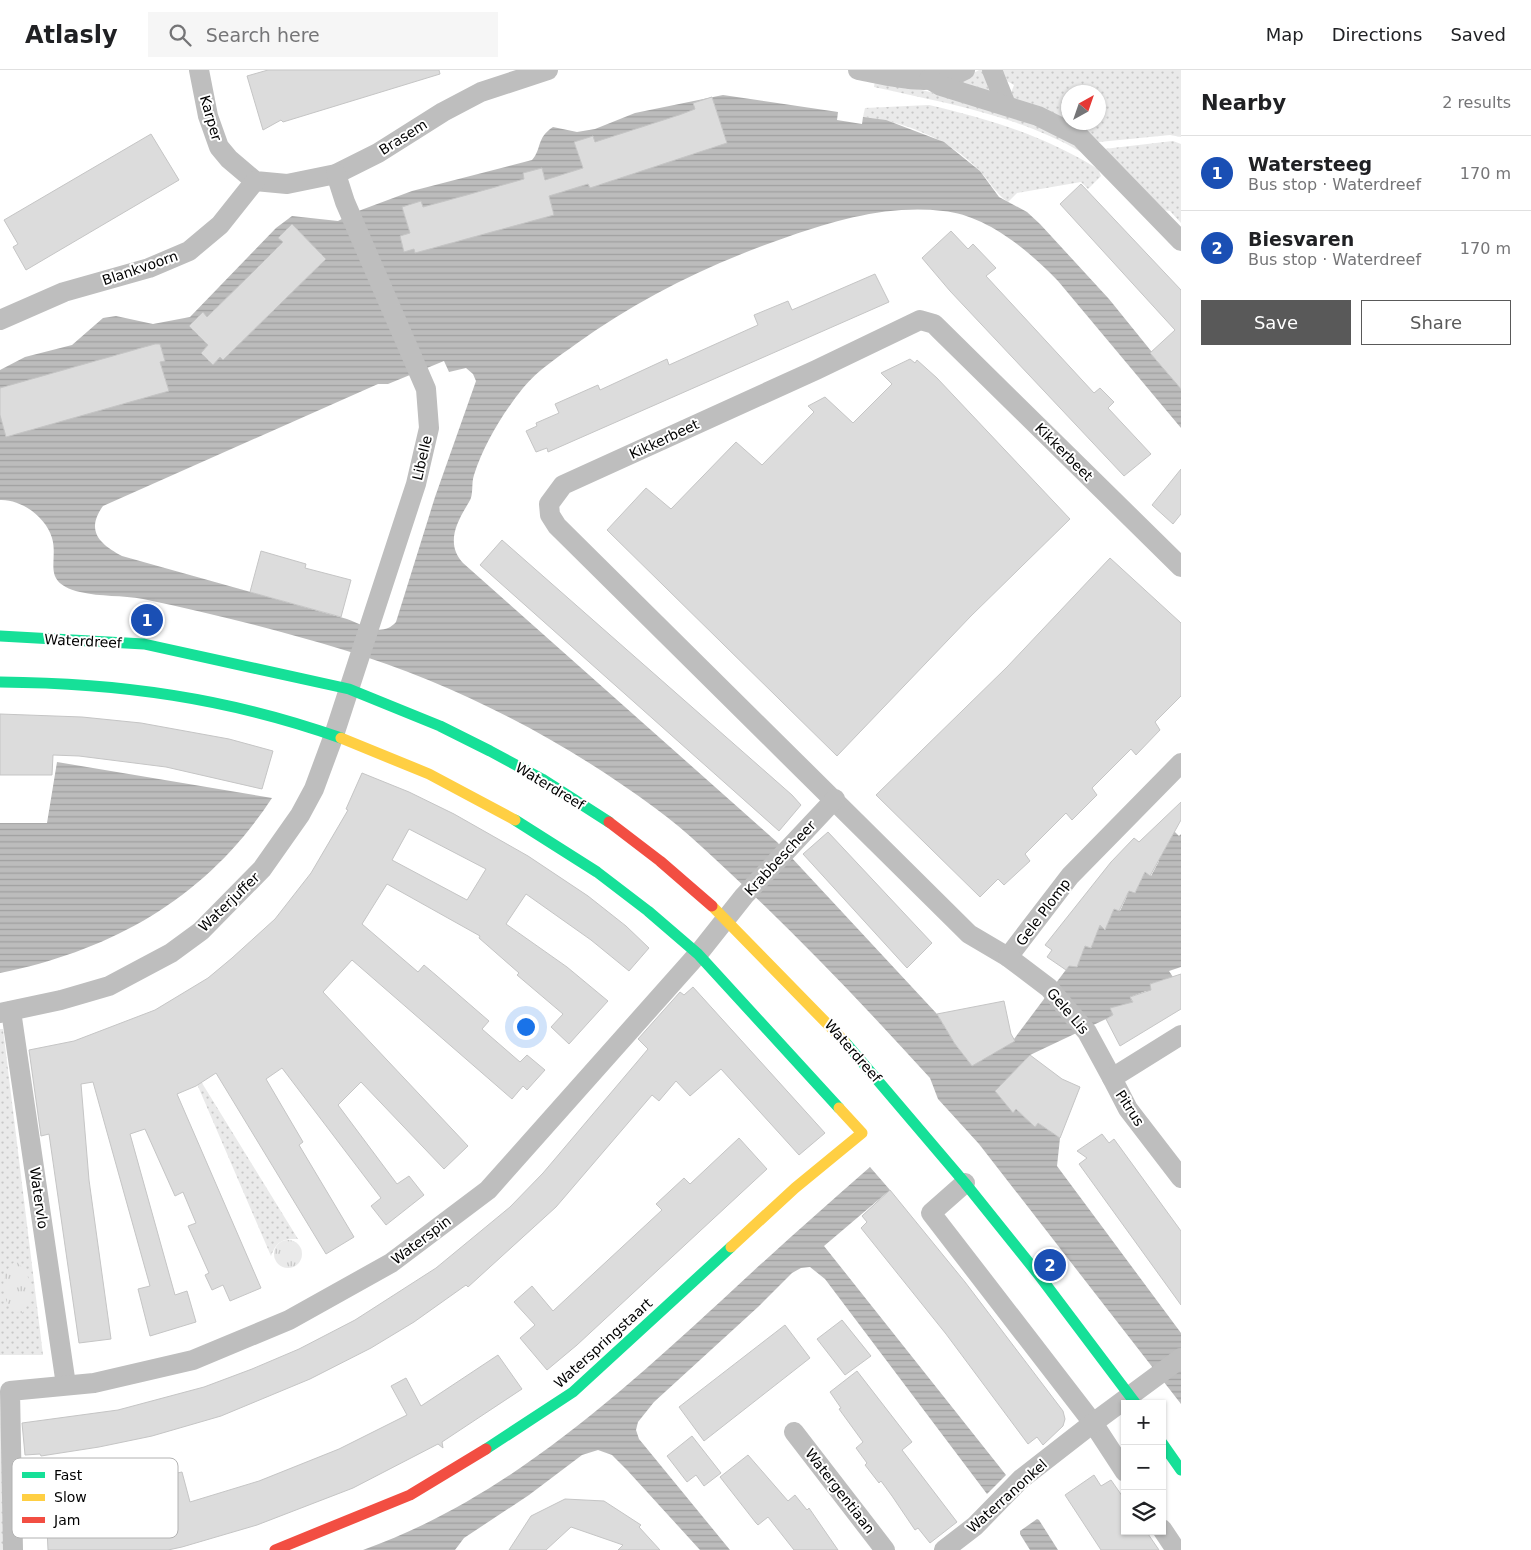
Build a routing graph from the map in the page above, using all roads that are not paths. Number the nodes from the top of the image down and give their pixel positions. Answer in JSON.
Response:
{"nodes":[{"id":1,"x":199,"y":70,"type":"edge"},
{"id":2,"x":548,"y":70,"type":"edge"},
{"id":3,"x":858,"y":70,"type":"edge"},
{"id":4,"x":964,"y":70,"type":"edge"},
{"id":5,"x":992,"y":70,"type":"edge"},
{"id":6,"x":929,"y":80,"type":"junction"},
{"id":7,"x":1006,"y":105,"type":"junction"},
{"id":8,"x":336,"y":174,"type":"junction"},
{"id":9,"x":255,"y":181,"type":"junction"},
{"id":10,"x":1181,"y":241,"type":"edge"},
{"id":11,"x":0,"y":320,"type":"edge"},
{"id":12,"x":1181,"y":567,"type":"edge"},
{"id":13,"x":0,"y":636,"type":"edge"},
{"id":14,"x":0,"y":682,"type":"edge"},
{"id":15,"x":349,"y":689,"type":"junction"},
{"id":16,"x":334,"y":735,"type":"junction"},
{"id":17,"x":1181,"y":763,"type":"edge"},
{"id":18,"x":835,"y":799,"type":"junction"},
{"id":19,"x":726,"y":918,"type":"junction"},
{"id":20,"x":698,"y":954,"type":"junction"},
{"id":21,"x":1008,"y":958,"type":"junction"},
{"id":22,"x":6,"y":1012,"type":"edge"},
{"id":23,"x":1181,"y":1035,"type":"edge"},
{"id":24,"x":1112,"y":1078,"type":"junction"},
{"id":25,"x":1181,"y":1178,"type":"edge"},
{"id":26,"x":965,"y":1183,"type":"junction"},
{"id":27,"x":1181,"y":1358,"type":"edge"},
{"id":28,"x":66,"y":1386,"type":"junction"},
{"id":29,"x":1133,"y":1399,"type":"edge"},
{"id":30,"x":1093,"y":1422,"type":"junction"},
{"id":31,"x":794,"y":1432,"type":"dead end"},
{"id":32,"x":1163,"y":1445,"type":"edge"},
{"id":33,"x":1121,"y":1466,"type":"edge"},
{"id":34,"x":1181,"y":1470,"type":"edge"},
{"id":35,"x":12,"y":1497,"type":"edge"},
{"id":36,"x":1166,"y":1535,"type":"edge"},
{"id":37,"x":275,"y":1550,"type":"edge"},
{"id":38,"x":886,"y":1550,"type":"edge"},
{"id":39,"x":944,"y":1550,"type":"edge"},
{"id":40,"x":1176,"y":1550,"type":"edge"}],
"edges":[{"from":1,"to":9,"type":"street","name":"Karper"},
{"from":2,"to":8,"type":"street","name":"Brasem"},
{"from":3,"to":6,"type":"street"},
{"from":4,"to":6,"type":"street"},
{"from":5,"to":7,"type":"street"},
{"from":6,"to":7,"type":"street"},
{"from":7,"to":10,"type":"street"},
{"from":8,"to":9,"type":"street","name":"Brasem"},
{"from":8,"to":15,"type":"street","name":"Libelle"},
{"from":9,"to":11,"type":"street","name":"Blankvoorn"},
{"from":12,"to":18,"type":"street","name":"Kikkerbeet"},
{"from":13,"to":15,"type":"street","name":"Waterdreef"},
{"from":14,"to":16,"type":"street"},
{"from":15,"to":16,"type":"street","name":"Waterjuffer"},
{"from":15,"to":19,"type":"street","name":"Waterdreef"},
{"from":16,"to":20,"type":"street"},
{"from":16,"to":22,"type":"street","name":"Waterjuffer"},
{"from":17,"to":21,"type":"street","name":"Gele Plomp"},
{"from":18,"to":19,"type":"street","name":"Krabbescheer"},
{"from":18,"to":21,"type":"street","name":"Gele Plomp"},
{"from":19,"to":20,"type":"street","name":"Waterspin"},
{"from":19,"to":26,"type":"street","name":"Waterdreef"},
{"from":20,"to":28,"type":"street","name":"Waterspin"},
{"from":20,"to":37,"type":"street","name":"Waterspringstaart"},
{"from":21,"to":24,"type":"street","name":"Gele Lis"},
{"from":22,"to":28,"type":"street","name":"Watervlo"},
{"from":23,"to":24,"type":"street","name":"Pitrus"},
{"from":24,"to":25,"type":"street","name":"Pitrus"},
{"from":26,"to":29,"type":"street","name":"Waterdreef"},
{"from":26,"to":30,"type":"street"},
{"from":27,"to":29,"type":"street"},
{"from":28,"to":35,"type":"street","name":"Waterspin"},
{"from":29,"to":30,"type":"street"},
{"from":30,"to":33,"type":"street"},
{"from":30,"to":39,"type":"street","name":"Waterranonkel"},
{"from":31,"to":38,"type":"street","name":"Watergentiaan"},
{"from":32,"to":34,"type":"street"},
{"from":36,"to":40,"type":"street"}]}
